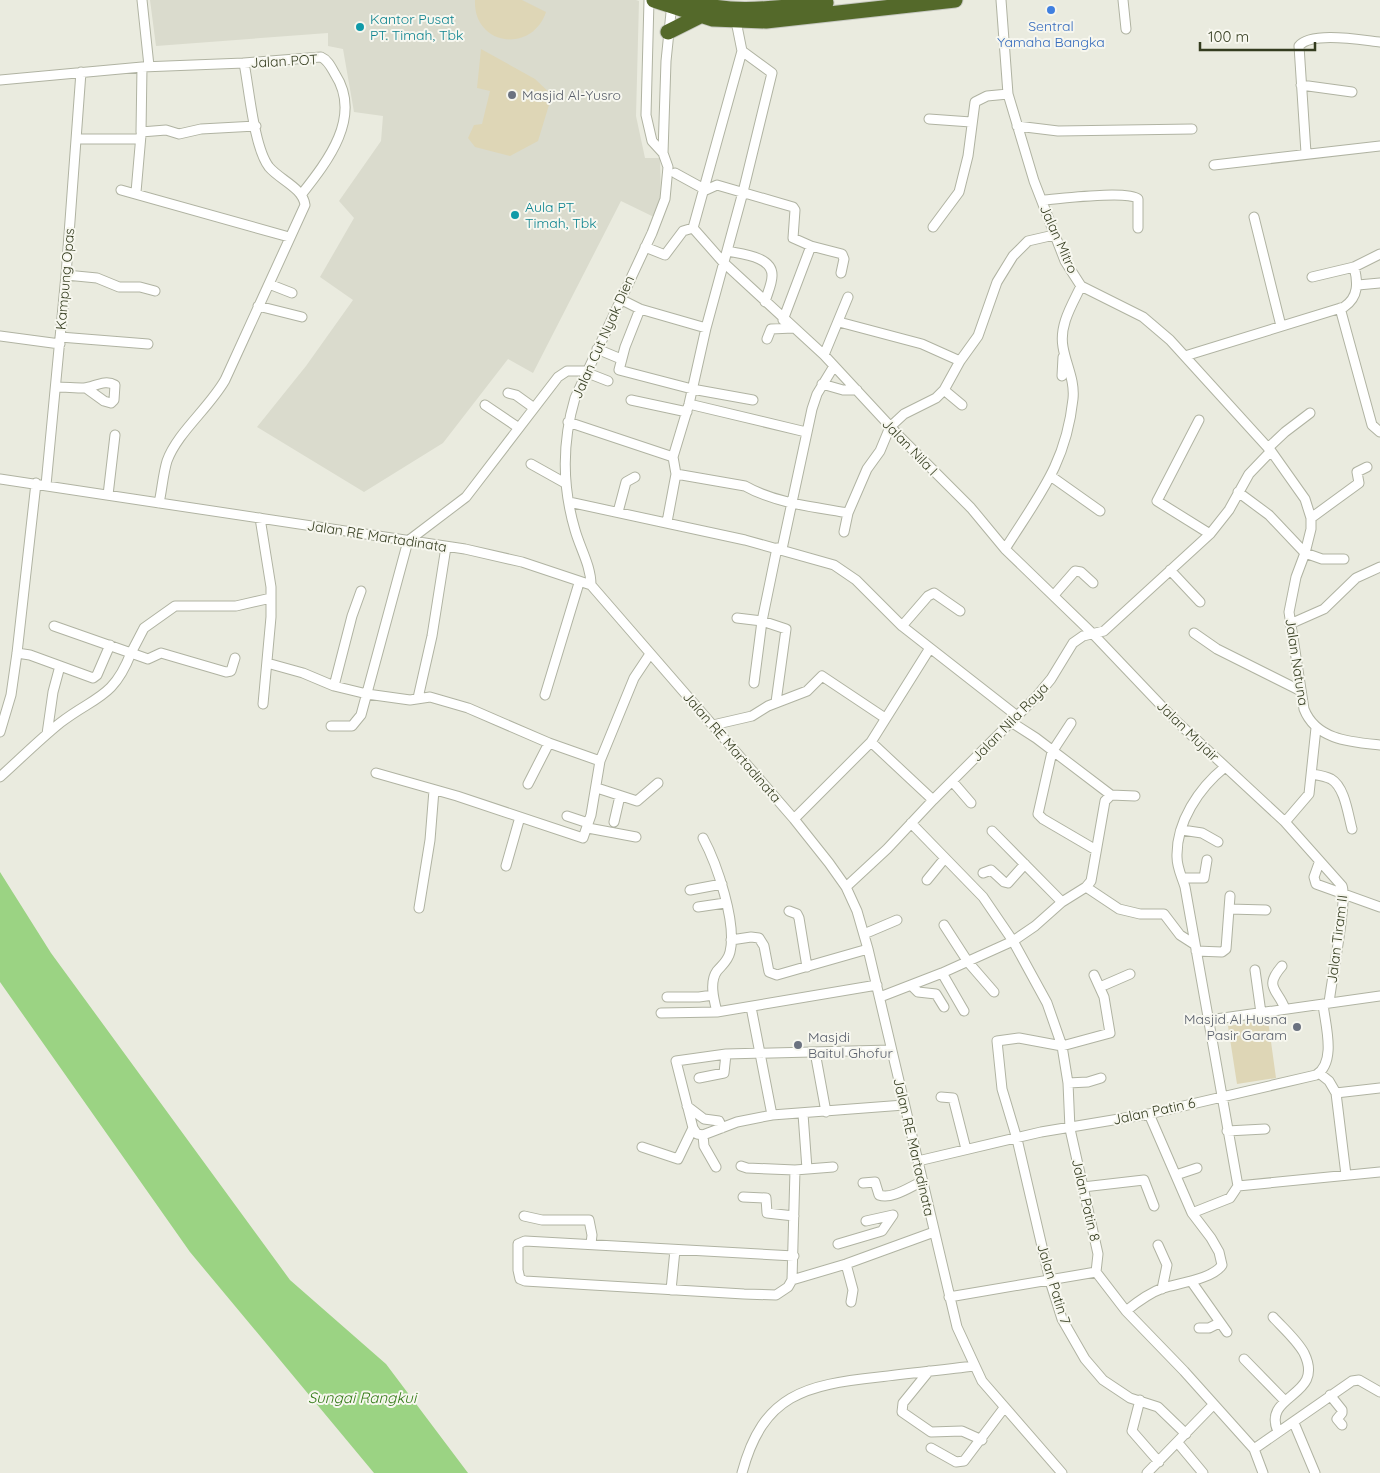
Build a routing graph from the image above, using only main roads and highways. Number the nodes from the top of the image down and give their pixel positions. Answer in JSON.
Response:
{"nodes":[{"id":1,"x":654,"y":0,"type":"edge"},
{"id":2,"x":855,"y":0,"type":"edge"},
{"id":3,"x":955,"y":0,"type":"edge"},
{"id":4,"x":675,"y":2,"type":"edge"},
{"id":5,"x":806,"y":3,"type":"edge"},
{"id":6,"x":770,"y":15,"type":"junction"},
{"id":7,"x":700,"y":16,"type":"junction"},
{"id":8,"x":668,"y":32,"type":"road end"}],
"edges":[{"from":1,"to":4,"type":"highway"},
{"from":2,"to":5,"type":"highway"},
{"from":3,"to":6,"type":"highway"},
{"from":4,"to":6,"type":"highway"},
{"from":4,"to":7,"type":"highway"},
{"from":5,"to":6,"type":"highway"},
{"from":6,"to":7,"type":"highway"},
{"from":7,"to":8,"type":"highway"}]}
